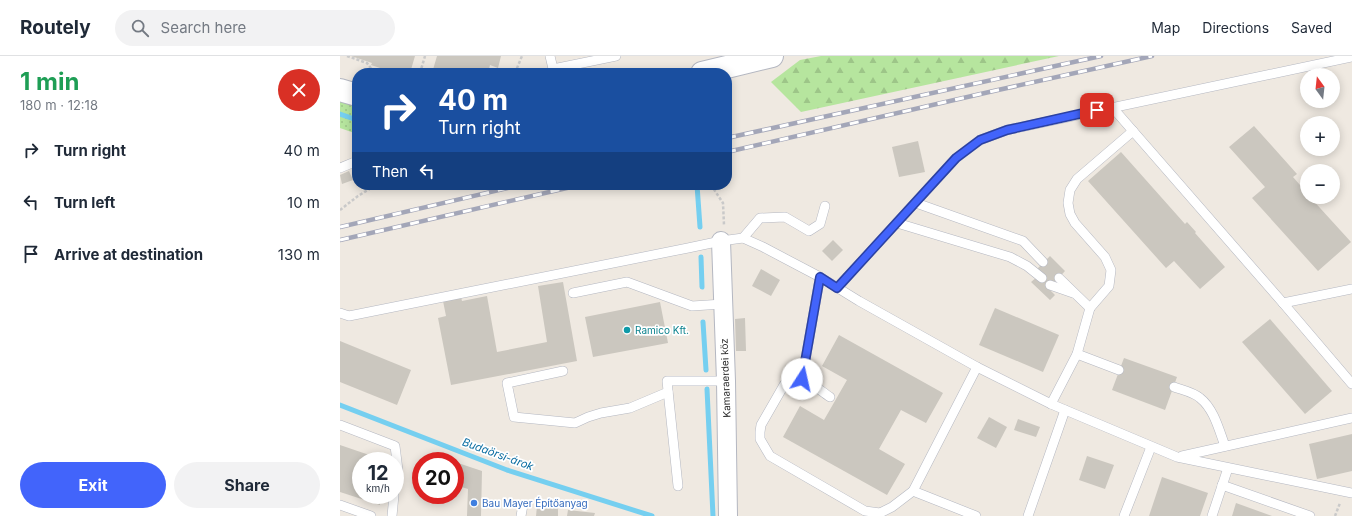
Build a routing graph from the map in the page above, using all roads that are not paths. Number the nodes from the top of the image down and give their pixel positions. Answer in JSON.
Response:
{"nodes":[{"id":1,"x":550,"y":56,"type":"edge"},
{"id":2,"x":616,"y":56,"type":"edge"},
{"id":3,"x":772,"y":56,"type":"edge"},
{"id":4,"x":1352,"y":57,"type":"edge"},
{"id":5,"x":552,"y":68,"type":"edge"},
{"id":6,"x":566,"y":68,"type":"edge"},
{"id":7,"x":723,"y":68,"type":"edge"},
{"id":8,"x":340,"y":90,"type":"edge"},
{"id":9,"x":352,"y":94,"type":"edge"},
{"id":10,"x":1112,"y":107,"type":"junction"},
{"id":11,"x":1133,"y":131,"type":"junction"},
{"id":12,"x":352,"y":163,"type":"edge"},
{"id":13,"x":340,"y":168,"type":"edge"},
{"id":14,"x":916,"y":203,"type":"junction"},
{"id":15,"x":825,"y":206,"type":"dead end"},
{"id":16,"x":897,"y":223,"type":"junction"},
{"id":17,"x":743,"y":238,"type":"junction"},
{"id":18,"x":721,"y":241,"type":"junction"},
{"id":19,"x":1032,"y":251,"type":"junction"},
{"id":20,"x":1021,"y":262,"type":"junction"},
{"id":21,"x":1043,"y":262,"type":"dead end"},
{"id":22,"x":820,"y":277,"type":"junction"},
{"id":23,"x":1042,"y":278,"type":"dead end"},
{"id":24,"x":1059,"y":278,"type":"dead end"},
{"id":25,"x":1050,"y":285,"type":"dead end"},
{"id":26,"x":837,"y":288,"type":"junction"},
{"id":27,"x":1352,"y":289,"type":"edge"},
{"id":28,"x":573,"y":293,"type":"dead end"},
{"id":29,"x":1077,"y":295,"type":"junction"},
{"id":30,"x":1283,"y":303,"type":"junction"},
{"id":31,"x":723,"y":304,"type":"junction"},
{"id":32,"x":1090,"y":308,"type":"junction"},
{"id":33,"x":340,"y":313,"type":"edge"},
{"id":34,"x":1077,"y":354,"type":"junction"},
{"id":35,"x":977,"y":367,"type":"junction"},
{"id":36,"x":1119,"y":370,"type":"dead end"},
{"id":37,"x":563,"y":371,"type":"dead end"},
{"id":38,"x":802,"y":379,"type":"junction"},
{"id":39,"x":726,"y":380,"type":"junction"},
{"id":40,"x":1352,"y":384,"type":"edge"},
{"id":41,"x":1174,"y":387,"type":"dead end"},
{"id":42,"x":668,"y":392,"type":"junction"},
{"id":43,"x":830,"y":397,"type":"dead end"},
{"id":44,"x":1051,"y":404,"type":"junction"},
{"id":45,"x":1065,"y":410,"type":"junction"},
{"id":46,"x":1352,"y":418,"type":"edge"},
{"id":47,"x":340,"y":425,"type":"edge"},
{"id":48,"x":1224,"y":446,"type":"junction"},
{"id":49,"x":1151,"y":447,"type":"junction"},
{"id":50,"x":396,"y":452,"type":"edge"},
{"id":51,"x":1177,"y":457,"type":"junction"},
{"id":52,"x":1228,"y":468,"type":"junction"},
{"id":53,"x":1222,"y":485,"type":"junction"},
{"id":54,"x":678,"y":486,"type":"dead end"},
{"id":55,"x":913,"y":491,"type":"junction"},
{"id":56,"x":1352,"y":493,"type":"edge"},
{"id":57,"x":393,"y":504,"type":"edge"},
{"id":58,"x":340,"y":505,"type":"edge"},
{"id":59,"x":522,"y":505,"type":"dead end"},
{"id":60,"x":371,"y":516,"type":"edge"},
{"id":61,"x":392,"y":516,"type":"edge"},
{"id":62,"x":521,"y":516,"type":"edge"},
{"id":63,"x":728,"y":516,"type":"edge"},
{"id":64,"x":976,"y":516,"type":"edge"},
{"id":65,"x":1028,"y":516,"type":"edge"},
{"id":66,"x":1124,"y":516,"type":"edge"},
{"id":67,"x":1212,"y":516,"type":"edge"},
{"id":68,"x":1310,"y":516,"type":"edge"}],
"edges":[{"from":1,"to":5,"type":"lane"},
{"from":2,"to":6,"type":"lane"},
{"from":3,"to":7,"type":"street"},
{"from":4,"to":10,"type":"lane"},
{"from":8,"to":9,"type":"street"},
{"from":10,"to":11,"type":"lane"},
{"from":10,"to":14,"type":"lane"},
{"from":11,"to":30,"type":"lane"},
{"from":11,"to":32,"type":"lane"},
{"from":12,"to":13,"type":"lane"},
{"from":14,"to":16,"type":"lane"},
{"from":14,"to":19,"type":"lane"},
{"from":15,"to":17,"type":"lane"},
{"from":16,"to":20,"type":"lane"},
{"from":16,"to":26,"type":"lane"},
{"from":17,"to":18,"type":"lane"},
{"from":17,"to":22,"type":"lane"},
{"from":18,"to":31,"type":"street","name":"Kamaraerdei köz"},
{"from":18,"to":33,"type":"lane"},
{"from":19,"to":20,"type":"lane"},
{"from":19,"to":21,"type":"lane"},
{"from":20,"to":23,"type":"lane"},
{"from":22,"to":26,"type":"lane"},
{"from":22,"to":38,"type":"lane"},
{"from":24,"to":29,"type":"lane"},
{"from":25,"to":29,"type":"lane"},
{"from":26,"to":35,"type":"lane"},
{"from":27,"to":30,"type":"lane"},
{"from":28,"to":31,"type":"lane"},
{"from":29,"to":32,"type":"lane"},
{"from":30,"to":40,"type":"lane"},
{"from":31,"to":39,"type":"street","name":"Kamaraerdei köz"},
{"from":32,"to":34,"type":"lane"},
{"from":34,"to":36,"type":"lane"},
{"from":34,"to":44,"type":"lane"},
{"from":35,"to":44,"type":"lane"},
{"from":35,"to":55,"type":"lane"},
{"from":37,"to":42,"type":"lane"},
{"from":38,"to":43,"type":"lane"},
{"from":38,"to":55,"type":"lane"},
{"from":39,"to":42,"type":"lane"},
{"from":39,"to":63,"type":"street","name":"Kamaraerdei köz"},
{"from":41,"to":48,"type":"lane"},
{"from":42,"to":54,"type":"lane"},
{"from":44,"to":45,"type":"lane"},
{"from":45,"to":49,"type":"lane"},
{"from":45,"to":65,"type":"lane"},
{"from":46,"to":48,"type":"lane"},
{"from":47,"to":50,"type":"lane"},
{"from":48,"to":51,"type":"lane"},
{"from":49,"to":51,"type":"lane"},
{"from":49,"to":66,"type":"lane"},
{"from":51,"to":52,"type":"lane"},
{"from":52,"to":53,"type":"lane"},
{"from":52,"to":56,"type":"lane"},
{"from":53,"to":67,"type":"lane"},
{"from":53,"to":68,"type":"lane"},
{"from":55,"to":64,"type":"lane"},
{"from":57,"to":61,"type":"lane"},
{"from":58,"to":60,"type":"lane"},
{"from":59,"to":62,"type":"lane"}]}
